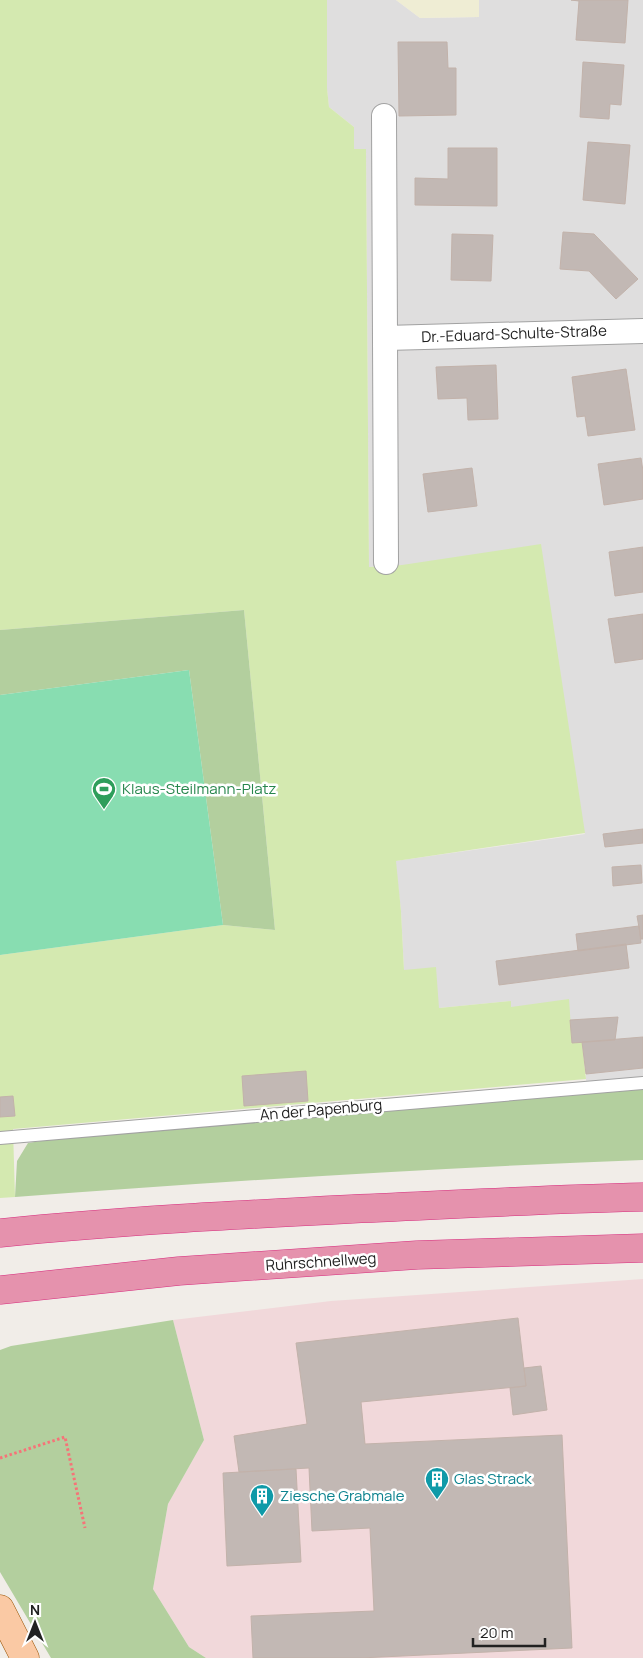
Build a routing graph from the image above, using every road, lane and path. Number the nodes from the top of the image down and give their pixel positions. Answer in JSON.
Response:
{"nodes":[{"id":1,"x":384,"y":116,"type":"dead end"},
{"id":2,"x":643,"y":330,"type":"edge"},
{"id":3,"x":386,"y":338,"type":"junction"},
{"id":4,"x":386,"y":562,"type":"dead end"},
{"id":5,"x":643,"y":1083,"type":"edge"},
{"id":6,"x":0,"y":1138,"type":"edge"},
{"id":7,"x":643,"y":1197,"type":"edge"},
{"id":8,"x":0,"y":1233,"type":"edge"},
{"id":9,"x":643,"y":1248,"type":"edge"},
{"id":10,"x":0,"y":1290,"type":"edge"},
{"id":11,"x":0,"y":1458,"type":"edge"},
{"id":12,"x":85,"y":1528,"type":"dead end"},
{"id":13,"x":0,"y":1609,"type":"edge"},
{"id":14,"x":25,"y":1658,"type":"edge"}],
"edges":[{"from":1,"to":3,"type":"street"},
{"from":2,"to":3,"type":"street","name":"Dr.-Eduard-Schulte-Straße"},
{"from":3,"to":4,"type":"street"},
{"from":5,"to":6,"type":"lane","name":"An der Papenburg"},
{"from":7,"to":8,"type":"highway"},
{"from":9,"to":10,"type":"highway","name":"Ruhrschnellweg"},
{"from":11,"to":12,"type":"path"},
{"from":13,"to":14,"type":"main road"}]}
